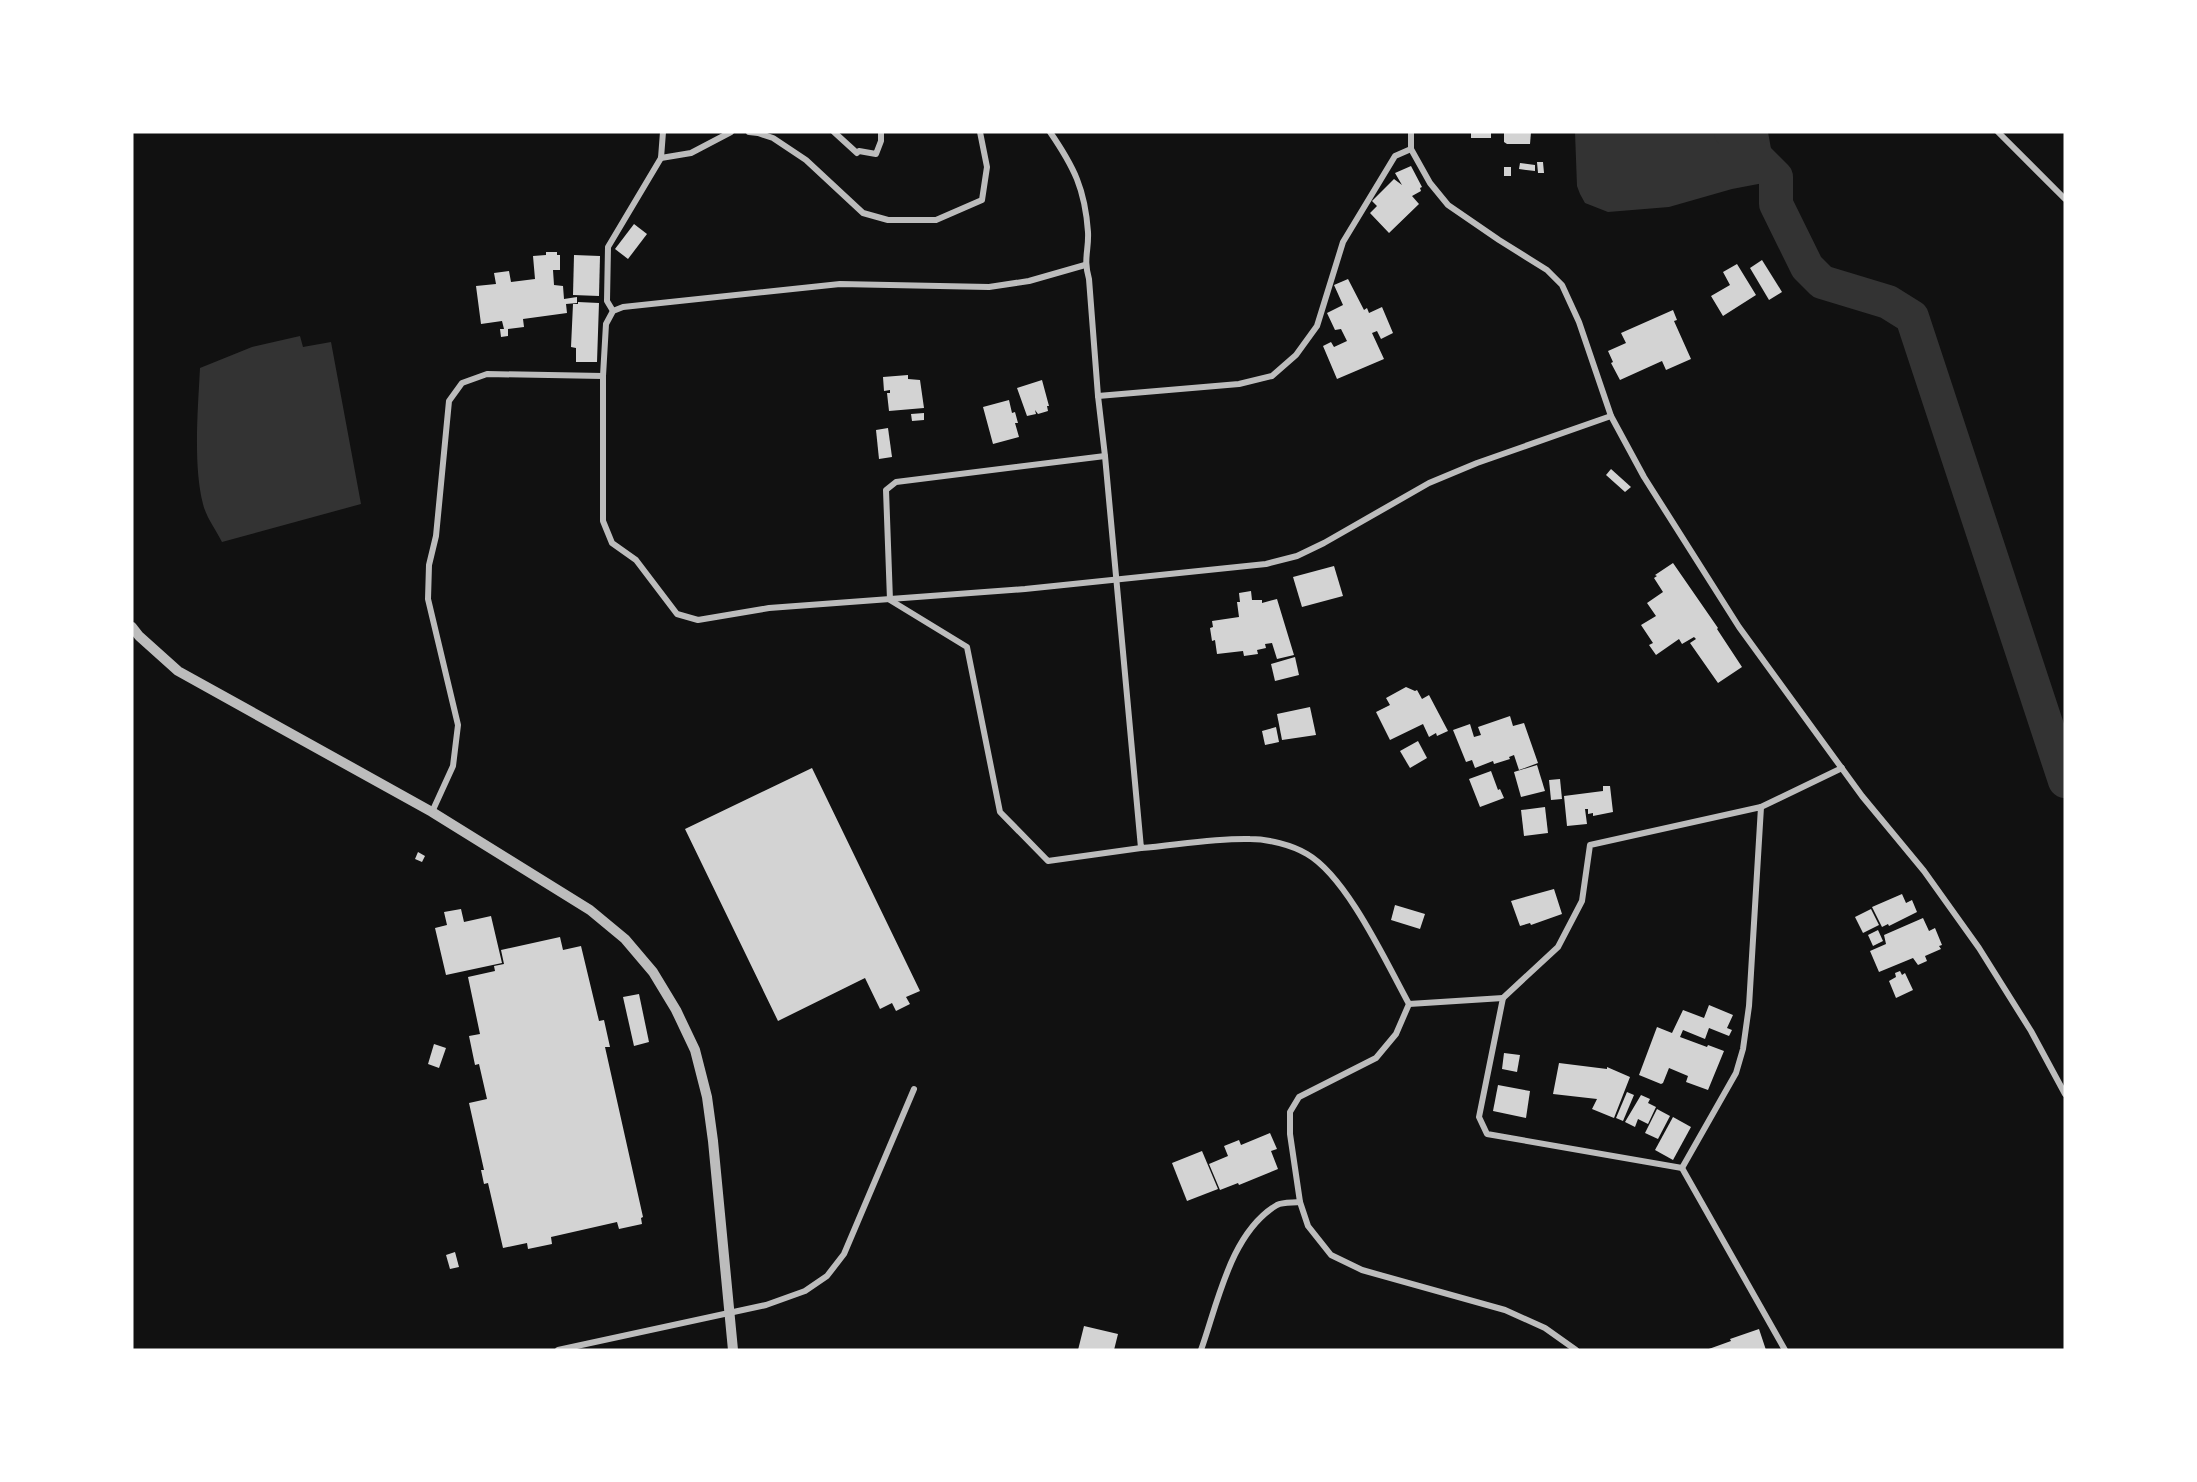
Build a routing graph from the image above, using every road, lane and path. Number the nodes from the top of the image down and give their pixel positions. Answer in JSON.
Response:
{"nodes":[{"id":1,"x":663,"y":132,"type":"edge"},
{"id":2,"x":731,"y":132,"type":"edge"},
{"id":3,"x":749,"y":132,"type":"edge"},
{"id":4,"x":834,"y":132,"type":"edge"},
{"id":5,"x":881,"y":132,"type":"edge"},
{"id":6,"x":980,"y":132,"type":"edge"},
{"id":7,"x":1050,"y":132,"type":"edge"},
{"id":8,"x":1410,"y":132,"type":"edge"},
{"id":9,"x":1998,"y":132,"type":"edge"},
{"id":10,"x":1411,"y":149,"type":"junction"},
{"id":11,"x":662,"y":158,"type":"junction"},
{"id":12,"x":2065,"y":199,"type":"edge"},
{"id":13,"x":1085,"y":265,"type":"junction"},
{"id":14,"x":613,"y":311,"type":"junction"},
{"id":15,"x":603,"y":376,"type":"junction"},
{"id":16,"x":1098,"y":396,"type":"junction"},
{"id":17,"x":1611,"y":416,"type":"junction"},
{"id":18,"x":1105,"y":456,"type":"junction"},
{"id":19,"x":1116,"y":579,"type":"junction"},
{"id":20,"x":890,"y":600,"type":"junction"},
{"id":21,"x":134,"y":634,"type":"edge"},
{"id":22,"x":1842,"y":768,"type":"junction"},
{"id":23,"x":1761,"y":807,"type":"junction"},
{"id":24,"x":432,"y":812,"type":"junction"},
{"id":25,"x":1141,"y":848,"type":"junction"},
{"id":26,"x":1503,"y":998,"type":"junction"},
{"id":27,"x":1408,"y":1004,"type":"junction"},
{"id":28,"x":914,"y":1089,"type":"dead end"},
{"id":29,"x":2065,"y":1095,"type":"edge"},
{"id":30,"x":1682,"y":1168,"type":"junction"},
{"id":31,"x":1300,"y":1202,"type":"junction"},
{"id":32,"x":729,"y":1312,"type":"junction"},
{"id":33,"x":558,"y":1350,"type":"edge"},
{"id":34,"x":733,"y":1350,"type":"edge"},
{"id":35,"x":1201,"y":1350,"type":"edge"},
{"id":36,"x":1576,"y":1350,"type":"edge"},
{"id":37,"x":1785,"y":1350,"type":"edge"}],
"edges":[{"from":1,"to":11,"type":"street"},
{"from":2,"to":11,"type":"street"},
{"from":3,"to":6,"type":"street"},
{"from":4,"to":5,"type":"street"},
{"from":7,"to":13,"type":"street"},
{"from":8,"to":10,"type":"street"},
{"from":9,"to":12,"type":"street"},
{"from":10,"to":16,"type":"street"},
{"from":10,"to":17,"type":"street"},
{"from":11,"to":14,"type":"street"},
{"from":13,"to":14,"type":"street"},
{"from":13,"to":16,"type":"street"},
{"from":14,"to":15,"type":"street"},
{"from":15,"to":20,"type":"street"},
{"from":15,"to":24,"type":"street"},
{"from":16,"to":18,"type":"street"},
{"from":17,"to":19,"type":"street"},
{"from":17,"to":22,"type":"street"},
{"from":18,"to":19,"type":"street"},
{"from":18,"to":20,"type":"street"},
{"from":19,"to":20,"type":"street"},
{"from":19,"to":25,"type":"street"},
{"from":20,"to":25,"type":"street"},
{"from":21,"to":24,"type":"street"},
{"from":22,"to":23,"type":"street"},
{"from":22,"to":29,"type":"street"},
{"from":23,"to":26,"type":"street"},
{"from":23,"to":30,"type":"street"},
{"from":24,"to":32,"type":"street"},
{"from":25,"to":27,"type":"street"},
{"from":26,"to":27,"type":"street"},
{"from":26,"to":30,"type":"street"},
{"from":27,"to":31,"type":"street"},
{"from":28,"to":32,"type":"street"},
{"from":30,"to":37,"type":"street"},
{"from":31,"to":35,"type":"street"},
{"from":31,"to":36,"type":"street"},
{"from":32,"to":33,"type":"street"},
{"from":32,"to":34,"type":"street"}]}
